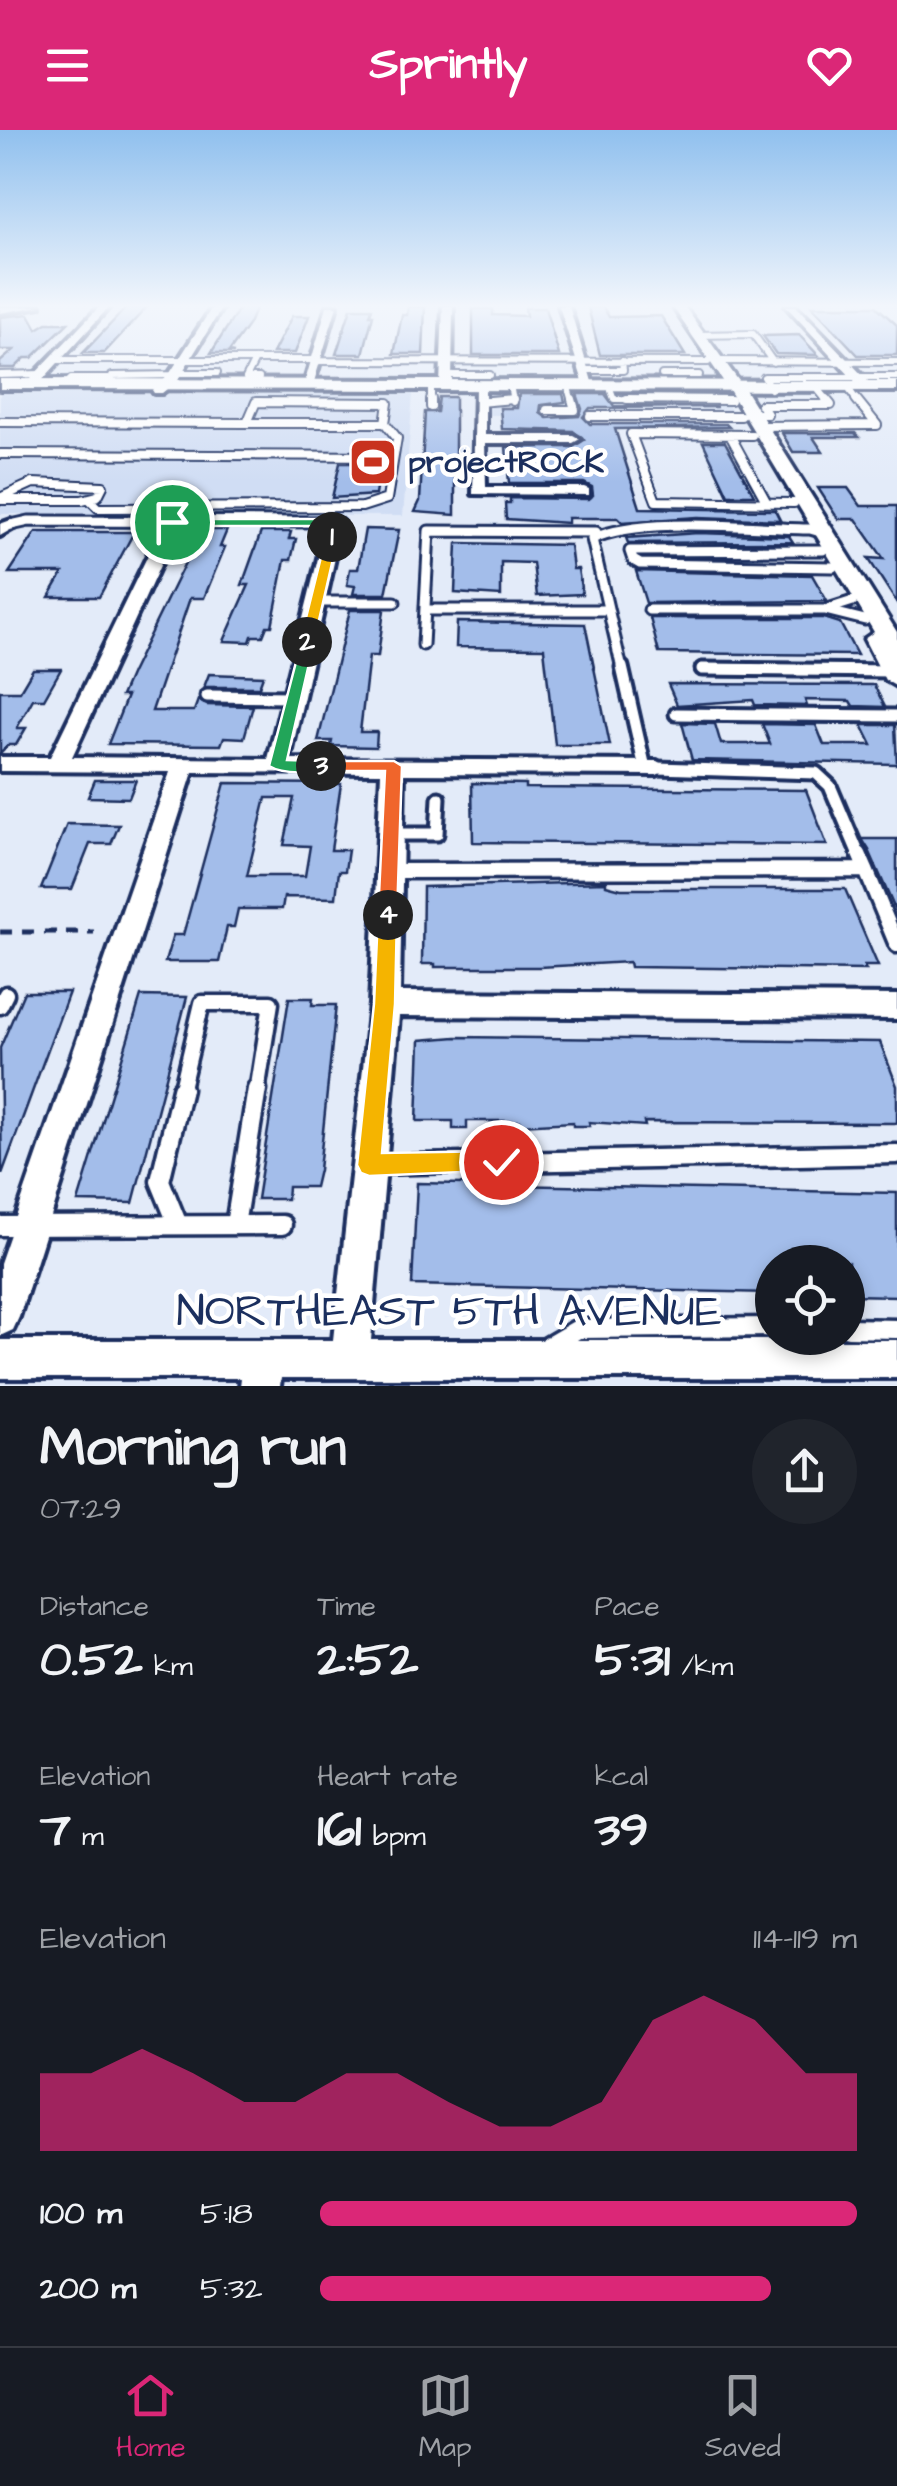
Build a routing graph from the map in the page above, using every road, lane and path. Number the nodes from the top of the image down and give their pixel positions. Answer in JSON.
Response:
{"nodes":[{"id":1,"x":50,"y":365,"type":"edge"},
{"id":2,"x":121,"y":365,"type":"edge"},
{"id":3,"x":181,"y":365,"type":"edge"},
{"id":4,"x":253,"y":365,"type":"edge"},
{"id":5,"x":313,"y":365,"type":"edge"},
{"id":6,"x":445,"y":365,"type":"edge"},
{"id":7,"x":523,"y":365,"type":"edge"},
{"id":8,"x":583,"y":365,"type":"edge"},
{"id":9,"x":693,"y":365,"type":"edge"},
{"id":10,"x":704,"y":365,"type":"edge"},
{"id":11,"x":709,"y":365,"type":"edge"},
{"id":12,"x":845,"y":365,"type":"edge"},
{"id":13,"x":585,"y":371,"type":"junction"},
{"id":14,"x":625,"y":372,"type":"junction"},
{"id":15,"x":217,"y":373,"type":"dead end"},
{"id":16,"x":0,"y":375,"type":"edge"},
{"id":17,"x":646,"y":375,"type":"dead end"},
{"id":18,"x":897,"y":377,"type":"edge"},
{"id":19,"x":36,"y":379,"type":"junction"},
{"id":20,"x":664,"y":381,"type":"junction"},
{"id":21,"x":109,"y":382,"type":"junction"},
{"id":22,"x":171,"y":382,"type":"junction"},
{"id":23,"x":3,"y":383,"type":"edge"},
{"id":24,"x":257,"y":384,"type":"junction"},
{"id":25,"x":307,"y":384,"type":"junction"},
{"id":26,"x":500,"y":384,"type":"junction"},
{"id":27,"x":858,"y":385,"type":"junction"},
{"id":28,"x":771,"y":388,"type":"junction"},
{"id":29,"x":438,"y":389,"type":"junction"},
{"id":30,"x":897,"y":389,"type":"edge"},
{"id":31,"x":569,"y":390,"type":"junction"},
{"id":32,"x":812,"y":390,"type":"junction"},
{"id":33,"x":611,"y":391,"type":"junction"},
{"id":34,"x":479,"y":396,"type":"junction"},
{"id":35,"x":546,"y":410,"type":"dead end"},
{"id":36,"x":740,"y":413,"type":"junction"},
{"id":37,"x":590,"y":416,"type":"dead end"},
{"id":38,"x":0,"y":422,"type":"edge"},
{"id":39,"x":247,"y":423,"type":"junction"},
{"id":40,"x":385,"y":424,"type":"junction"},
{"id":41,"x":479,"y":439,"type":"junction"},
{"id":42,"x":574,"y":439,"type":"dead end"},
{"id":43,"x":0,"y":454,"type":"edge"},
{"id":44,"x":394,"y":456,"type":"junction"},
{"id":45,"x":783,"y":477,"type":"junction"},
{"id":46,"x":584,"y":492,"type":"dead end"},
{"id":47,"x":0,"y":499,"type":"edge"},
{"id":48,"x":90,"y":499,"type":"junction"},
{"id":49,"x":766,"y":501,"type":"junction"},
{"id":50,"x":794,"y":502,"type":"junction"},
{"id":51,"x":172,"y":522,"type":"junction"},
{"id":52,"x":335,"y":522,"type":"joint"},
{"id":53,"x":6,"y":528,"type":"edge"},
{"id":54,"x":596,"y":532,"type":"junction"},
{"id":55,"x":822,"y":545,"type":"junction"},
{"id":56,"x":853,"y":601,"type":"junction"},
{"id":57,"x":316,"y":602,"type":"junction"},
{"id":58,"x":395,"y":602,"type":"dead end"},
{"id":59,"x":425,"y":610,"type":"junction"},
{"id":60,"x":608,"y":610,"type":"junction"},
{"id":61,"x":650,"y":610,"type":"dead end"},
{"id":62,"x":825,"y":610,"type":"junction"},
{"id":63,"x":865,"y":620,"type":"junction"},
{"id":64,"x":423,"y":645,"type":"dead end"},
{"id":65,"x":896,"y":667,"type":"edge"},
{"id":66,"x":702,"y":669,"type":"dead end"},
{"id":67,"x":207,"y":696,"type":"dead end"},
{"id":68,"x":294,"y":698,"type":"junction"},
{"id":69,"x":676,"y":714,"type":"dead end"},
{"id":70,"x":897,"y":716,"type":"edge"},
{"id":71,"x":0,"y":764,"type":"edge"},
{"id":72,"x":58,"y":764,"type":"junction"},
{"id":73,"x":184,"y":765,"type":"junction"},
{"id":74,"x":277,"y":766,"type":"junction"},
{"id":75,"x":394,"y":766,"type":"junction"},
{"id":76,"x":651,"y":768,"type":"junction"},
{"id":77,"x":438,"y":798,"type":"dead end"},
{"id":78,"x":391,"y":834,"type":"junction"},
{"id":79,"x":866,"y":870,"type":"junction"},
{"id":80,"x":389,"y":871,"type":"junction"},
{"id":81,"x":0,"y":932,"type":"edge"},
{"id":82,"x":94,"y":932,"type":"dead end"},
{"id":83,"x":897,"y":945,"type":"edge"},
{"id":84,"x":384,"y":1004,"type":"junction"},
{"id":85,"x":897,"y":1008,"type":"edge"},
{"id":86,"x":897,"y":1154,"type":"edge"},
{"id":87,"x":369,"y":1165,"type":"junction"},
{"id":88,"x":178,"y":1225,"type":"junction"},
{"id":89,"x":235,"y":1225,"type":"junction"},
{"id":90,"x":282,"y":1225,"type":"dead end"},
{"id":91,"x":15,"y":1226,"type":"edge"},
{"id":92,"x":0,"y":1317,"type":"edge"},
{"id":93,"x":755,"y":1327,"type":"edge"},
{"id":94,"x":865,"y":1328,"type":"edge"},
{"id":95,"x":897,"y":1329,"type":"edge"},
{"id":96,"x":0,"y":1359,"type":"edge"},
{"id":97,"x":897,"y":1359,"type":"edge"},
{"id":98,"x":524,"y":1360,"type":"junction"},
{"id":99,"x":350,"y":1361,"type":"junction"},
{"id":100,"x":262,"y":1372,"type":"edge"}],
"edges":[{"from":1,"to":19,"type":"street"},
{"from":2,"to":21,"type":"lane"},
{"from":3,"to":22,"type":"street"},
{"from":4,"to":24,"type":"lane"},
{"from":5,"to":25,"type":"street"},
{"from":6,"to":29,"type":"street"},
{"from":7,"to":13,"type":"lane"},
{"from":8,"to":13,"type":"street"},
{"from":9,"to":14,"type":"lane"},
{"from":10,"to":20,"type":"lane"},
{"from":11,"to":36,"type":"street"},
{"from":12,"to":27,"type":"street"},
{"from":13,"to":14,"type":"main road"},
{"from":13,"to":14,"type":"lane"},
{"from":13,"to":26,"type":"main road"},
{"from":14,"to":20,"type":"main road"},
{"from":15,"to":22,"type":"lane"},
{"from":16,"to":23,"type":"lane"},
{"from":17,"to":20,"type":"lane"},
{"from":18,"to":27,"type":"lane"},
{"from":19,"to":21,"type":"main road"},
{"from":19,"to":23,"type":"main road"},
{"from":20,"to":33,"type":"main road"},
{"from":20,"to":36,"type":"main road"},
{"from":21,"to":22,"type":"main road"},
{"from":21,"to":23,"type":"main road"},
{"from":22,"to":24,"type":"main road"},
{"from":22,"to":29,"type":"main road"},
{"from":24,"to":25,"type":"main road"},
{"from":25,"to":29,"type":"main road"},
{"from":26,"to":29,"type":"main road"},
{"from":26,"to":31,"type":"main road"},
{"from":26,"to":34,"type":"main road"},
{"from":27,"to":28,"type":"lane"},
{"from":27,"to":30,"type":"main road"},
{"from":27,"to":32,"type":"main road"},
{"from":27,"to":36,"type":"lane"},
{"from":28,"to":32,"type":"main road"},
{"from":28,"to":36,"type":"main road"},
{"from":29,"to":34,"type":"main road"},
{"from":31,"to":33,"type":"main road"},
{"from":31,"to":35,"type":"lane"},
{"from":32,"to":36,"type":"lane"},
{"from":33,"to":36,"type":"lane"},
{"from":34,"to":41,"type":"street"},
{"from":36,"to":37,"type":"lane"},
{"from":36,"to":45,"type":"street"},
{"from":36,"to":49,"type":"lane"},
{"from":36,"to":49,"type":"lane"},
{"from":38,"to":39,"type":"lane"},
{"from":39,"to":40,"type":"lane"},
{"from":39,"to":40,"type":"lane"},
{"from":40,"to":44,"type":"lane"},
{"from":41,"to":42,"type":"street"},
{"from":41,"to":46,"type":"street"},
{"from":43,"to":44,"type":"lane"},
{"from":44,"to":48,"type":"lane"},
{"from":45,"to":50,"type":"street"},
{"from":45,"to":55,"type":"street"},
{"from":47,"to":48,"type":"lane"},
{"from":47,"to":48,"type":"lane"},
{"from":49,"to":50,"type":"lane"},
{"from":50,"to":55,"type":"street"},
{"from":51,"to":52,"type":"lane"},
{"from":51,"to":53,"type":"lane"},
{"from":51,"to":72,"type":"street"},
{"from":52,"to":57,"type":"street"},
{"from":54,"to":55,"type":"lane"},
{"from":54,"to":59,"type":"lane"},
{"from":54,"to":60,"type":"lane"},
{"from":55,"to":55,"type":"lane"},
{"from":55,"to":56,"type":"street"},
{"from":55,"to":65,"type":"street"},
{"from":56,"to":62,"type":"lane"},
{"from":56,"to":63,"type":"street"},
{"from":57,"to":58,"type":"lane"},
{"from":57,"to":68,"type":"street"},
{"from":59,"to":60,"type":"lane"},
{"from":59,"to":64,"type":"lane"},
{"from":60,"to":76,"type":"lane"},
{"from":61,"to":62,"type":"lane"},
{"from":62,"to":63,"type":"lane"},
{"from":63,"to":65,"type":"street"},
{"from":65,"to":66,"type":"lane"},
{"from":67,"to":68,"type":"lane"},
{"from":68,"to":74,"type":"street"},
{"from":69,"to":70,"type":"lane"},
{"from":71,"to":72,"type":"street"},
{"from":72,"to":73,"type":"street"},
{"from":73,"to":74,"type":"street"},
{"from":73,"to":91,"type":"street"},
{"from":74,"to":75,"type":"street"},
{"from":75,"to":76,"type":"street"},
{"from":75,"to":78,"type":"street"},
{"from":76,"to":79,"type":"lane"},
{"from":77,"to":78,"type":"lane"},
{"from":78,"to":80,"type":"street"},
{"from":79,"to":80,"type":"lane"},
{"from":79,"to":83,"type":"lane"},
{"from":80,"to":84,"type":"street"},
{"from":81,"to":82,"type":"path"},
{"from":84,"to":85,"type":"street"},
{"from":84,"to":87,"type":"street"},
{"from":86,"to":87,"type":"lane"},
{"from":87,"to":99,"type":"street"},
{"from":88,"to":89,"type":"lane"},
{"from":88,"to":89,"type":"lane"},
{"from":88,"to":91,"type":"lane"},
{"from":89,"to":90,"type":"lane"},
{"from":91,"to":92,"type":"street"},
{"from":93,"to":98,"type":"lane"},
{"from":94,"to":95,"type":"lane"},
{"from":96,"to":100,"type":"street","name":"NORTHEAST 5TH AVENUE"},
{"from":97,"to":98,"type":"street","name":"NORTHEAST 5TH AVENUE"},
{"from":98,"to":99,"type":"street","name":"NORTHEAST 5TH AVENUE"},
{"from":99,"to":100,"type":"street","name":"NORTHEAST 5TH AVENUE"}]}
